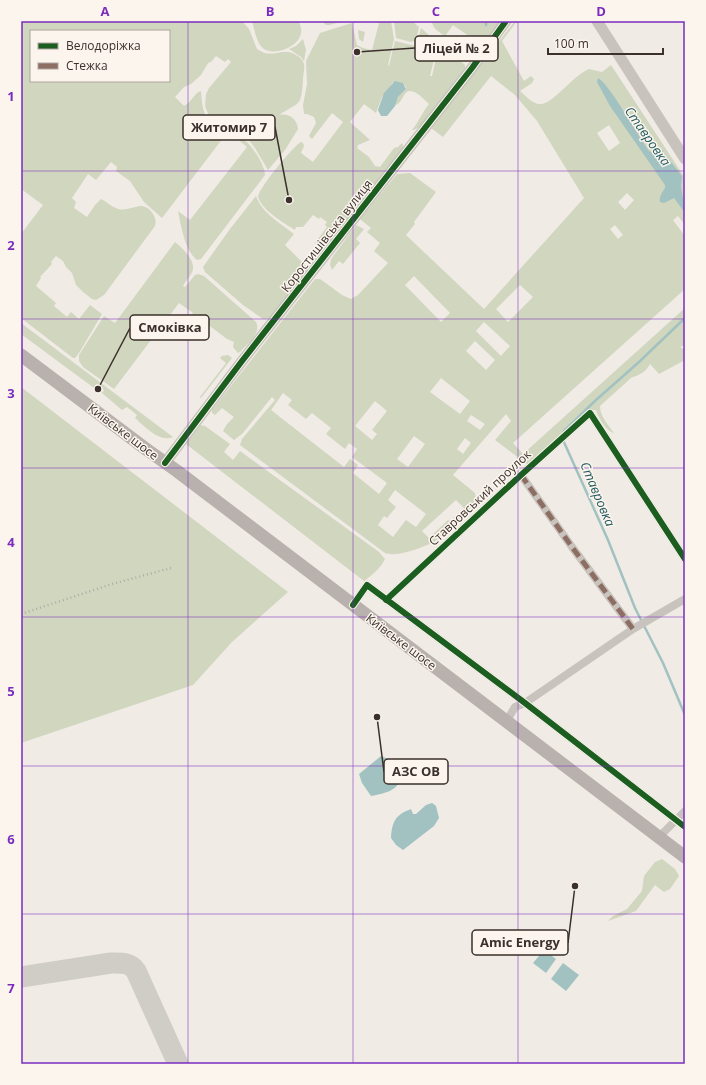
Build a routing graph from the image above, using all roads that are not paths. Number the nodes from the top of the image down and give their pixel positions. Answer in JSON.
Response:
{"nodes":[{"id":1,"x":506,"y":21,"type":"edge"},
{"id":2,"x":597,"y":21,"type":"edge"},
{"id":3,"x":685,"y":159,"type":"edge"},
{"id":4,"x":21,"y":355,"type":"edge"},
{"id":5,"x":165,"y":462,"type":"junction"},
{"id":6,"x":521,"y":475,"type":"junction"},
{"id":7,"x":685,"y":559,"type":"edge"},
{"id":8,"x":685,"y":599,"type":"edge"},
{"id":9,"x":386,"y":600,"type":"junction"},
{"id":10,"x":353,"y":605,"type":"junction"},
{"id":11,"x":633,"y":629,"type":"junction"},
{"id":12,"x":525,"y":703,"type":"junction"},
{"id":13,"x":506,"y":722,"type":"junction"},
{"id":14,"x":685,"y":811,"type":"edge"},
{"id":15,"x":676,"y":820,"type":"junction"},
{"id":16,"x":685,"y":827,"type":"edge"},
{"id":17,"x":659,"y":837,"type":"junction"},
{"id":18,"x":685,"y":857,"type":"edge"}],
"edges":[{"from":1,"to":5,"type":"street","name":"Коростишівська вулиця"},
{"from":2,"to":3,"type":"street"},
{"from":4,"to":5,"type":"main road","name":"Київське шосе"},
{"from":5,"to":10,"type":"main road","name":"Київське шосе"},
{"from":6,"to":7,"type":"street","name":"Ставровський проулок"},
{"from":6,"to":9,"type":"street","name":"Ставровський проулок"},
{"from":6,"to":11,"type":"street"},
{"from":8,"to":11,"type":"street"},
{"from":9,"to":10,"type":"street"},
{"from":9,"to":12,"type":"street"},
{"from":10,"to":13,"type":"main road","name":"Київське шосе"},
{"from":11,"to":12,"type":"street"},
{"from":12,"to":13,"type":"street"},
{"from":12,"to":15,"type":"street"},
{"from":13,"to":17,"type":"main road","name":"Київське шосе"},
{"from":14,"to":15,"type":"street"},
{"from":15,"to":16,"type":"street"},
{"from":15,"to":17,"type":"street"},
{"from":17,"to":18,"type":"main road","name":"Київське шосе"}]}
